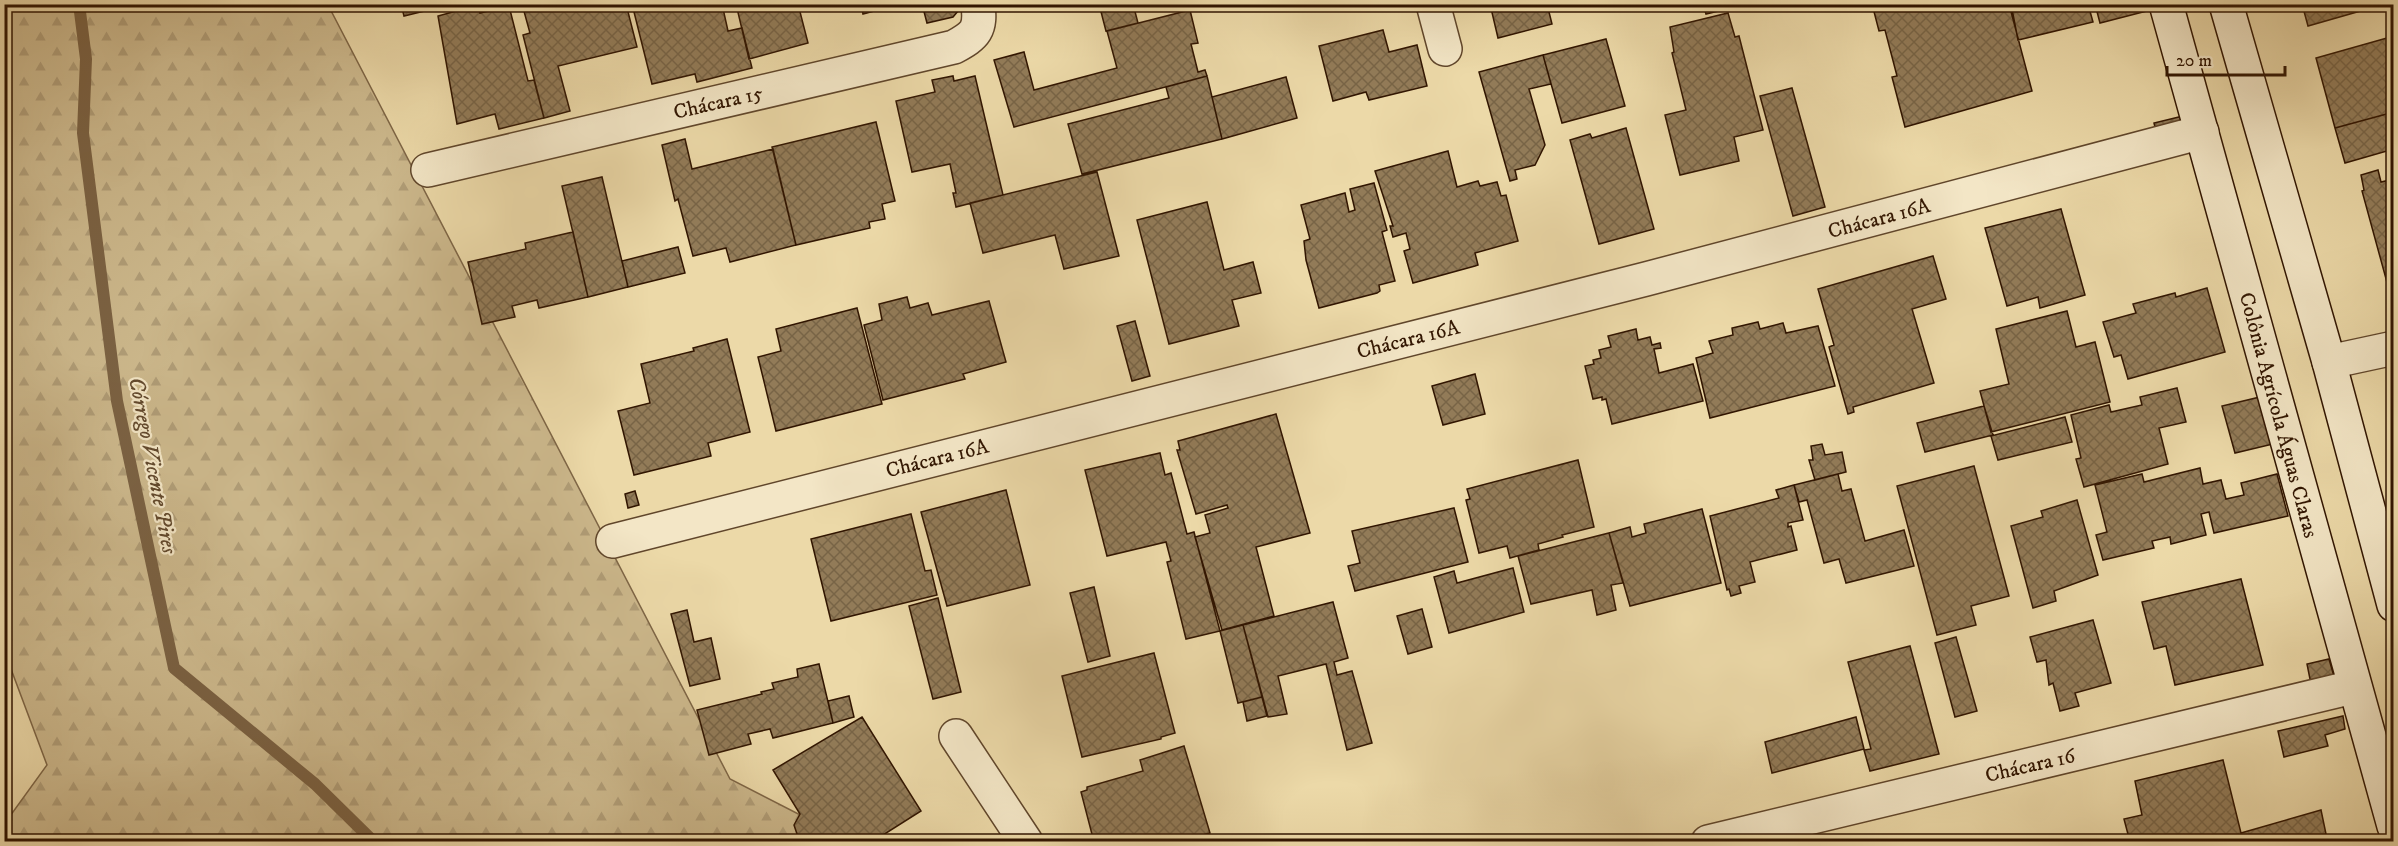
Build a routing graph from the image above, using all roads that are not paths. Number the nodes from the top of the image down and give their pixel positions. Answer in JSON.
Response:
{"nodes":[{"id":1,"x":978,"y":4,"type":"edge"},
{"id":2,"x":1433,"y":4,"type":"edge"},
{"id":3,"x":2166,"y":4,"type":"edge"},
{"id":4,"x":2226,"y":4,"type":"edge"},
{"id":5,"x":1445,"y":49,"type":"dead end"},
{"id":6,"x":2202,"y":132,"type":"junction"},
{"id":7,"x":428,"y":170,"type":"dead end"},
{"id":8,"x":2394,"y":348,"type":"edge"},
{"id":9,"x":2329,"y":362,"type":"junction"},
{"id":10,"x":613,"y":541,"type":"dead end"},
{"id":11,"x":2394,"y":605,"type":"edge"},
{"id":12,"x":2353,"y":687,"type":"junction"},
{"id":13,"x":956,"y":736,"type":"dead end"},
{"id":14,"x":2394,"y":826,"type":"edge"},
{"id":15,"x":1026,"y":842,"type":"edge"},
{"id":16,"x":1708,"y":842,"type":"edge"}],
"edges":[{"from":1,"to":7,"type":"street","name":"Chácara 15"},
{"from":2,"to":5,"type":"street"},
{"from":3,"to":6,"type":"street","name":"Colônia Agrícola Águas Claras"},
{"from":4,"to":9,"type":"street"},
{"from":6,"to":10,"type":"street","name":"Chácara 16A"},
{"from":6,"to":12,"type":"street","name":"Colônia Agrícola Águas Claras"},
{"from":8,"to":9,"type":"street"},
{"from":9,"to":11,"type":"street"},
{"from":12,"to":14,"type":"street","name":"Colônia Agrícola Águas Claras"},
{"from":12,"to":16,"type":"street","name":"Chácara 16"},
{"from":13,"to":15,"type":"street"}]}
